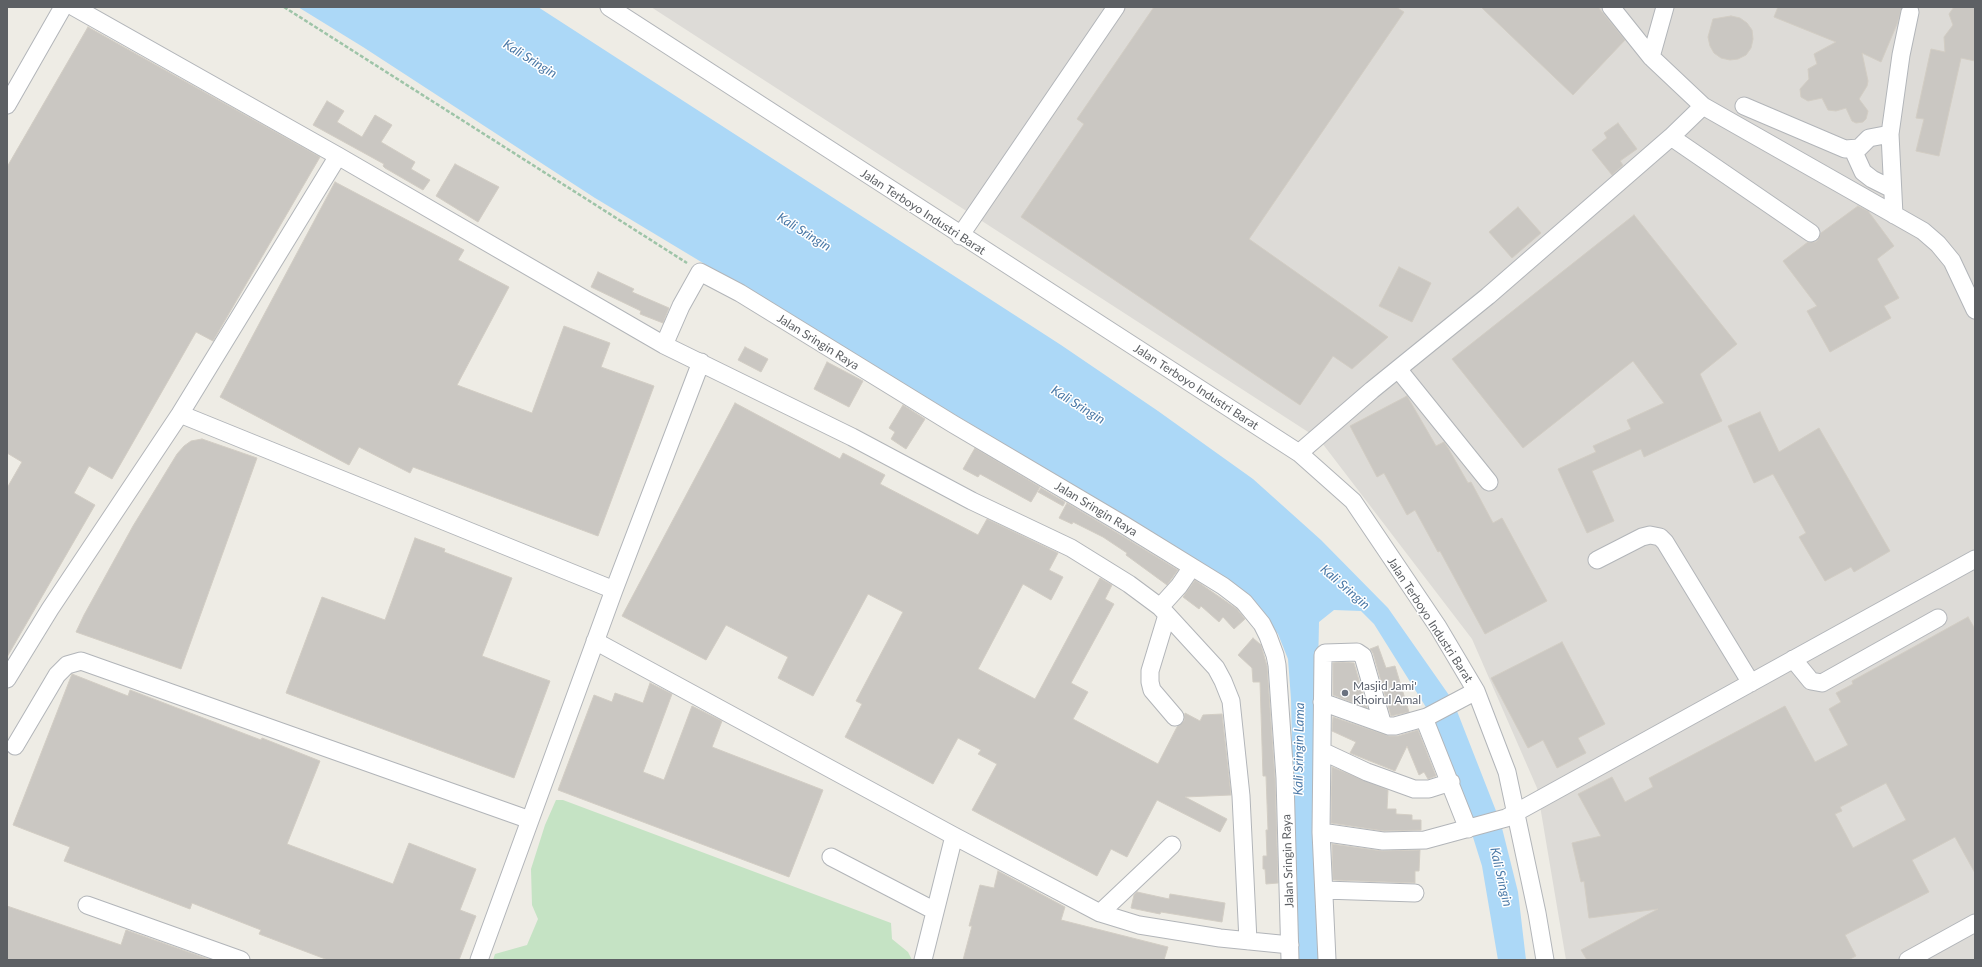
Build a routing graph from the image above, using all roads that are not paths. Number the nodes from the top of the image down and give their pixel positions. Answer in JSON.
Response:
{"nodes":[{"id":1,"x":63,"y":7,"type":"edge"},
{"id":2,"x":74,"y":7,"type":"edge"},
{"id":3,"x":608,"y":7,"type":"edge"},
{"id":4,"x":1116,"y":7,"type":"edge"},
{"id":5,"x":1611,"y":7,"type":"edge"},
{"id":6,"x":1665,"y":7,"type":"edge"},
{"id":7,"x":1910,"y":12,"type":"dead end"},
{"id":8,"x":1651,"y":57,"type":"junction"},
{"id":9,"x":7,"y":105,"type":"edge"},
{"id":10,"x":1703,"y":106,"type":"junction"},
{"id":11,"x":1744,"y":106,"type":"dead end"},
{"id":12,"x":1890,"y":134,"type":"junction"},
{"id":13,"x":1671,"y":137,"type":"junction"},
{"id":14,"x":1853,"y":150,"type":"junction"},
{"id":15,"x":338,"y":156,"type":"junction"},
{"id":16,"x":1892,"y":189,"type":"junction"},
{"id":17,"x":1894,"y":215,"type":"junction"},
{"id":18,"x":1811,"y":233,"type":"dead end"},
{"id":19,"x":960,"y":236,"type":"junction"},
{"id":20,"x":1975,"y":310,"type":"edge"},
{"id":21,"x":664,"y":345,"type":"junction"},
{"id":22,"x":701,"y":362,"type":"junction"},
{"id":23,"x":1398,"y":369,"type":"junction"},
{"id":24,"x":180,"y":414,"type":"junction"},
{"id":25,"x":1298,"y":453,"type":"junction"},
{"id":26,"x":1488,"y":482,"type":"dead end"},
{"id":27,"x":1975,"y":559,"type":"edge"},
{"id":28,"x":1597,"y":560,"type":"dead end"},
{"id":29,"x":1192,"y":567,"type":"junction"},
{"id":30,"x":614,"y":590,"type":"junction"},
{"id":31,"x":1163,"y":611,"type":"junction"},
{"id":32,"x":1938,"y":618,"type":"dead end"},
{"id":33,"x":595,"y":641,"type":"junction"},
{"id":34,"x":1793,"y":659,"type":"junction"},
{"id":35,"x":7,"y":679,"type":"edge"},
{"id":36,"x":1751,"y":683,"type":"junction"},
{"id":37,"x":1472,"y":694,"type":"junction"},
{"id":38,"x":1322,"y":702,"type":"junction"},
{"id":39,"x":1175,"y":717,"type":"dead end"},
{"id":40,"x":1426,"y":718,"type":"junction"},
{"id":41,"x":1382,"y":722,"type":"junction"},
{"id":42,"x":15,"y":746,"type":"dead end"},
{"id":43,"x":1322,"y":751,"type":"junction"},
{"id":44,"x":1451,"y":782,"type":"junction"},
{"id":45,"x":1511,"y":816,"type":"junction"},
{"id":46,"x":530,"y":820,"type":"junction"},
{"id":47,"x":1470,"y":829,"type":"junction"},
{"id":48,"x":1321,"y":832,"type":"junction"},
{"id":49,"x":954,"y":836,"type":"junction"},
{"id":50,"x":1172,"y":845,"type":"dead end"},
{"id":51,"x":831,"y":857,"type":"dead end"},
{"id":52,"x":1324,"y":890,"type":"junction"},
{"id":53,"x":1414,"y":893,"type":"dead end"},
{"id":54,"x":87,"y":905,"type":"dead end"},
{"id":55,"x":935,"y":912,"type":"junction"},
{"id":56,"x":1100,"y":912,"type":"junction"},
{"id":57,"x":1975,"y":923,"type":"edge"},
{"id":58,"x":1248,"y":941,"type":"junction"},
{"id":59,"x":1290,"y":953,"type":"edge"},
{"id":60,"x":241,"y":960,"type":"edge"},
{"id":61,"x":479,"y":960,"type":"edge"},
{"id":62,"x":923,"y":960,"type":"edge"},
{"id":63,"x":1327,"y":960,"type":"edge"},
{"id":64,"x":1545,"y":960,"type":"edge"},
{"id":65,"x":1908,"y":960,"type":"edge"}],
"edges":[{"from":1,"to":9,"type":"street"},
{"from":2,"to":15,"type":"street"},
{"from":3,"to":19,"type":"street","name":"Jalan Terboyo Industri Barat"},
{"from":4,"to":19,"type":"street"},
{"from":5,"to":8,"type":"street"},
{"from":6,"to":8,"type":"street"},
{"from":7,"to":12,"type":"street"},
{"from":8,"to":10,"type":"street"},
{"from":10,"to":13,"type":"street"},
{"from":10,"to":17,"type":"street"},
{"from":11,"to":14,"type":"street"},
{"from":12,"to":14,"type":"street"},
{"from":12,"to":16,"type":"street"},
{"from":13,"to":18,"type":"street"},
{"from":13,"to":23,"type":"street"},
{"from":14,"to":16,"type":"street"},
{"from":15,"to":21,"type":"street"},
{"from":15,"to":24,"type":"street"},
{"from":16,"to":17,"type":"street"},
{"from":17,"to":20,"type":"street"},
{"from":19,"to":25,"type":"street","name":"Jalan Terboyo Industri Barat"},
{"from":21,"to":22,"type":"street"},
{"from":21,"to":29,"type":"street","name":"Jalan Sringin Raya"},
{"from":22,"to":30,"type":"street"},
{"from":22,"to":31,"type":"street"},
{"from":23,"to":25,"type":"street"},
{"from":23,"to":26,"type":"street"},
{"from":24,"to":30,"type":"street"},
{"from":24,"to":35,"type":"street"},
{"from":25,"to":37,"type":"street","name":"Jalan Terboyo Industri Barat"},
{"from":27,"to":34,"type":"street"},
{"from":28,"to":36,"type":"street"},
{"from":29,"to":31,"type":"street"},
{"from":29,"to":59,"type":"street","name":"Jalan Sringin Raya"},
{"from":30,"to":33,"type":"street"},
{"from":31,"to":39,"type":"street"},
{"from":31,"to":58,"type":"street"},
{"from":32,"to":34,"type":"street"},
{"from":33,"to":46,"type":"street"},
{"from":33,"to":49,"type":"street"},
{"from":34,"to":36,"type":"street"},
{"from":36,"to":45,"type":"street"},
{"from":37,"to":40,"type":"street"},
{"from":37,"to":45,"type":"street","name":"Jalan Terboyo Industri Barat"},
{"from":38,"to":41,"type":"street"},
{"from":38,"to":41,"type":"street"},
{"from":38,"to":43,"type":"street"},
{"from":40,"to":41,"type":"street"},
{"from":40,"to":44,"type":"street"},
{"from":42,"to":46,"type":"street"},
{"from":43,"to":44,"type":"street"},
{"from":43,"to":48,"type":"street"},
{"from":44,"to":47,"type":"street"},
{"from":45,"to":47,"type":"street"},
{"from":45,"to":64,"type":"street","name":"Jalan Terboyo Industri Barat"},
{"from":46,"to":61,"type":"street"},
{"from":47,"to":48,"type":"street"},
{"from":48,"to":52,"type":"street"},
{"from":49,"to":55,"type":"street"},
{"from":49,"to":56,"type":"street"},
{"from":50,"to":56,"type":"street"},
{"from":51,"to":55,"type":"street"},
{"from":52,"to":53,"type":"street"},
{"from":52,"to":63,"type":"street"},
{"from":54,"to":60,"type":"street"},
{"from":55,"to":62,"type":"street"},
{"from":56,"to":58,"type":"street"},
{"from":57,"to":65,"type":"street"},
{"from":58,"to":59,"type":"street"}]}
